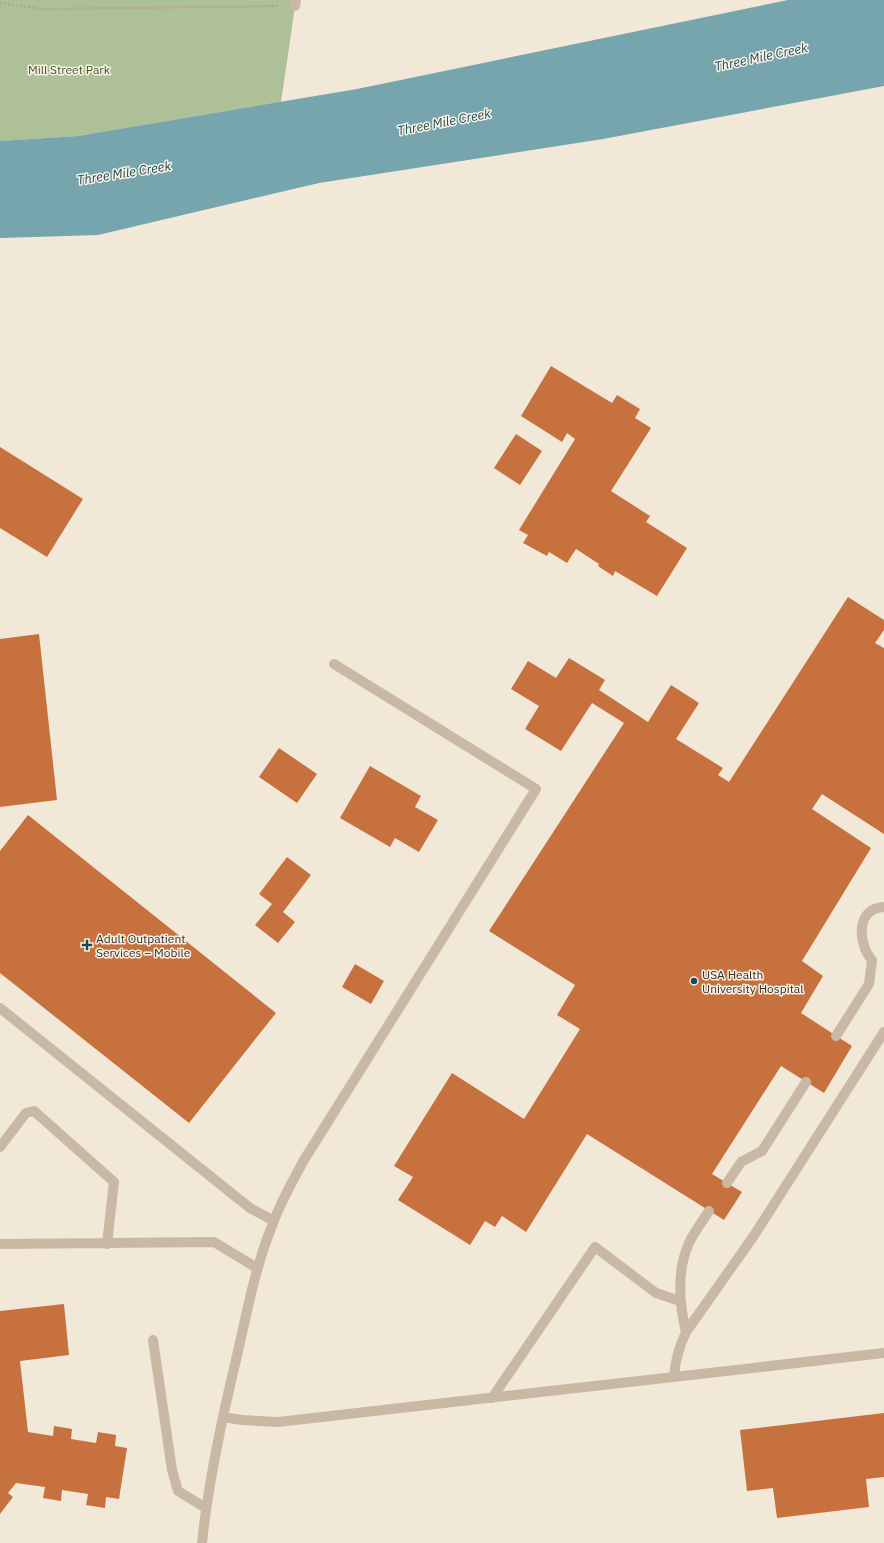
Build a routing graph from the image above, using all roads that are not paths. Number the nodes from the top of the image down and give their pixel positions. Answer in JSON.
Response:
{"nodes":[{"id":1,"x":334,"y":664,"type":"dead end"},
{"id":2,"x":884,"y":907,"type":"edge"},
{"id":3,"x":0,"y":1008,"type":"edge"},
{"id":4,"x":884,"y":1032,"type":"edge"},
{"id":5,"x":836,"y":1036,"type":"dead end"},
{"id":6,"x":806,"y":1082,"type":"dead end"},
{"id":7,"x":0,"y":1147,"type":"edge"},
{"id":8,"x":727,"y":1183,"type":"dead end"},
{"id":9,"x":708,"y":1211,"type":"dead end"},
{"id":10,"x":274,"y":1220,"type":"junction"},
{"id":11,"x":0,"y":1244,"type":"edge"},
{"id":12,"x":107,"y":1244,"type":"junction"},
{"id":13,"x":257,"y":1268,"type":"junction"},
{"id":14,"x":680,"y":1301,"type":"junction"},
{"id":15,"x":686,"y":1332,"type":"junction"},
{"id":16,"x":153,"y":1340,"type":"dead end"},
{"id":17,"x":884,"y":1353,"type":"edge"},
{"id":18,"x":674,"y":1377,"type":"junction"},
{"id":19,"x":492,"y":1398,"type":"junction"},
{"id":20,"x":223,"y":1417,"type":"junction"},
{"id":21,"x":206,"y":1508,"type":"junction"},
{"id":22,"x":202,"y":1543,"type":"edge"}],
"edges":[{"from":1,"to":10,"type":"lane"},
{"from":2,"to":5,"type":"lane"},
{"from":3,"to":10,"type":"lane"},
{"from":4,"to":15,"type":"lane"},
{"from":6,"to":8,"type":"lane"},
{"from":7,"to":12,"type":"lane"},
{"from":9,"to":14,"type":"lane"},
{"from":10,"to":13,"type":"lane"},
{"from":11,"to":12,"type":"lane"},
{"from":12,"to":13,"type":"lane"},
{"from":13,"to":20,"type":"lane"},
{"from":14,"to":15,"type":"lane"},
{"from":14,"to":19,"type":"lane"},
{"from":15,"to":18,"type":"lane"},
{"from":16,"to":21,"type":"lane"},
{"from":17,"to":18,"type":"lane"},
{"from":18,"to":19,"type":"lane"},
{"from":19,"to":20,"type":"lane"},
{"from":20,"to":21,"type":"lane"},
{"from":21,"to":22,"type":"lane"}]}
